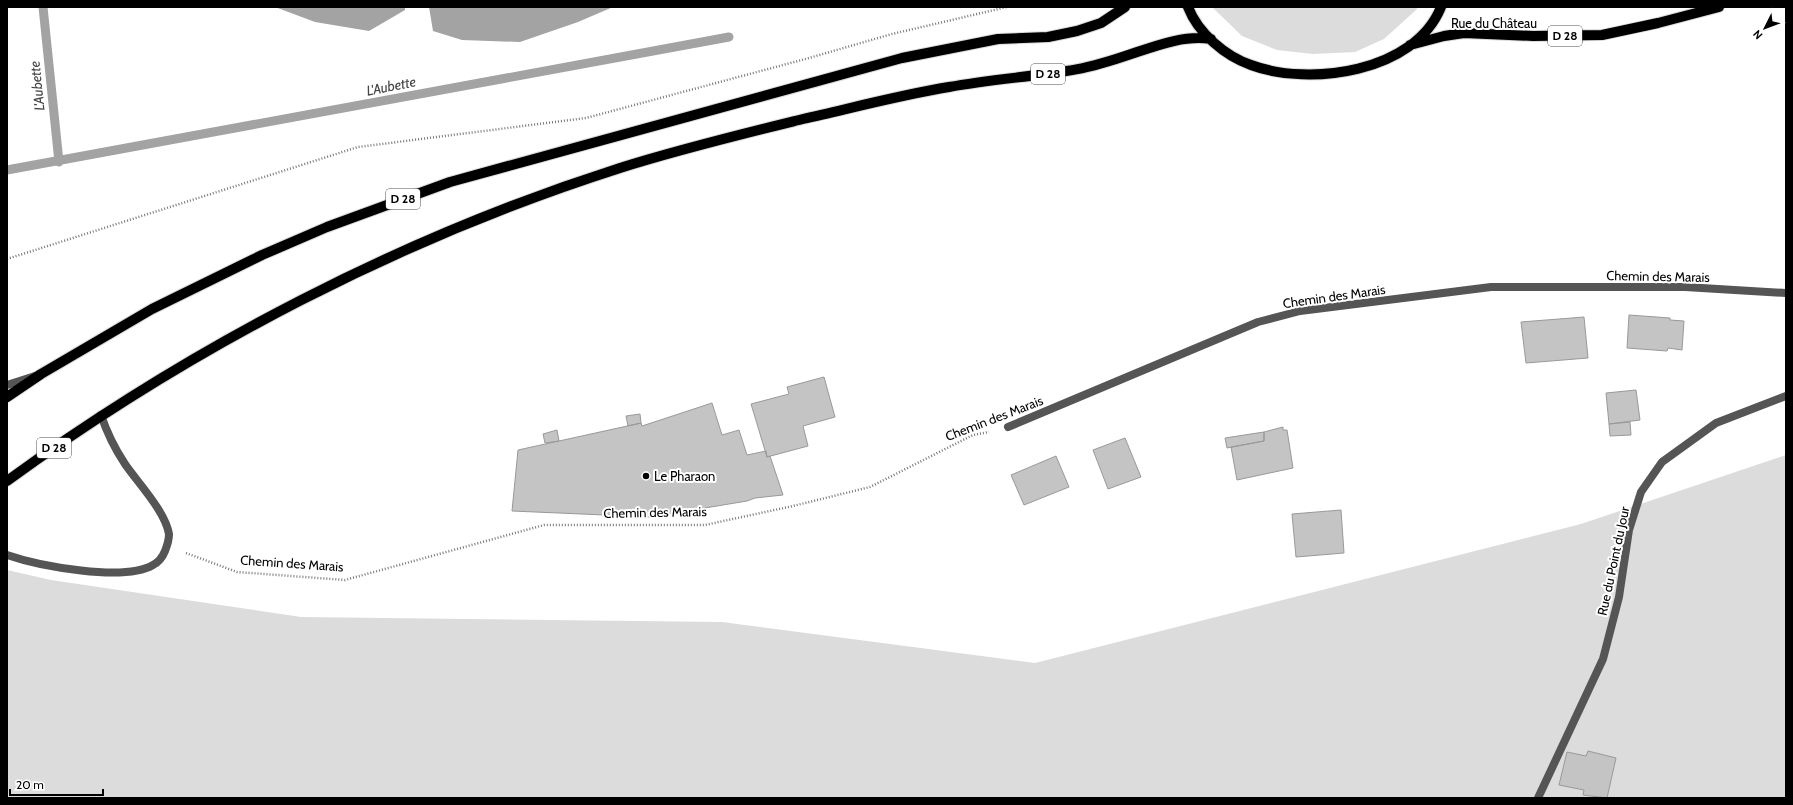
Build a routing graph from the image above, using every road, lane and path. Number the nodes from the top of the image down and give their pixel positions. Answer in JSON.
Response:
{"nodes":[{"id":1,"x":1007,"y":7,"type":"edge"},
{"id":2,"x":1125,"y":7,"type":"edge"},
{"id":3,"x":1188,"y":7,"type":"edge"},
{"id":4,"x":1441,"y":7,"type":"edge"},
{"id":5,"x":1719,"y":7,"type":"edge"},
{"id":6,"x":1211,"y":39,"type":"junction"},
{"id":7,"x":1410,"y":45,"type":"junction"},
{"id":8,"x":7,"y":259,"type":"edge"},
{"id":9,"x":1786,"y":293,"type":"edge"},
{"id":10,"x":41,"y":374,"type":"junction"},
{"id":11,"x":7,"y":385,"type":"edge"},
{"id":12,"x":1786,"y":396,"type":"edge"},
{"id":13,"x":7,"y":397,"type":"edge"},
{"id":14,"x":101,"y":415,"type":"junction"},
{"id":15,"x":1008,"y":427,"type":"joint"},
{"id":16,"x":7,"y":481,"type":"edge"},
{"id":17,"x":167,"y":547,"type":"junction"},
{"id":18,"x":7,"y":555,"type":"edge"},
{"id":19,"x":1538,"y":798,"type":"edge"}],
"edges":[{"from":1,"to":8,"type":"path"},
{"from":2,"to":10,"type":"main road","number":"D 28"},
{"from":3,"to":6,"type":"main road"},
{"from":4,"to":7,"type":"main road"},
{"from":5,"to":7,"type":"main road","name":"Rue du Château","number":"D 28"},
{"from":6,"to":7,"type":"main road"},
{"from":6,"to":14,"type":"main road","number":"D 28"},
{"from":9,"to":15,"type":"street","name":"Chemin des Marais"},
{"from":10,"to":11,"type":"street"},
{"from":10,"to":13,"type":"main road","number":"D 28"},
{"from":12,"to":19,"type":"street","name":"Rue du Point du Jour"},
{"from":14,"to":16,"type":"main road","number":"D 28"},
{"from":14,"to":17,"type":"street"},
{"from":15,"to":17,"type":"path","name":"Chemin des Marais"},
{"from":17,"to":18,"type":"street"}]}
